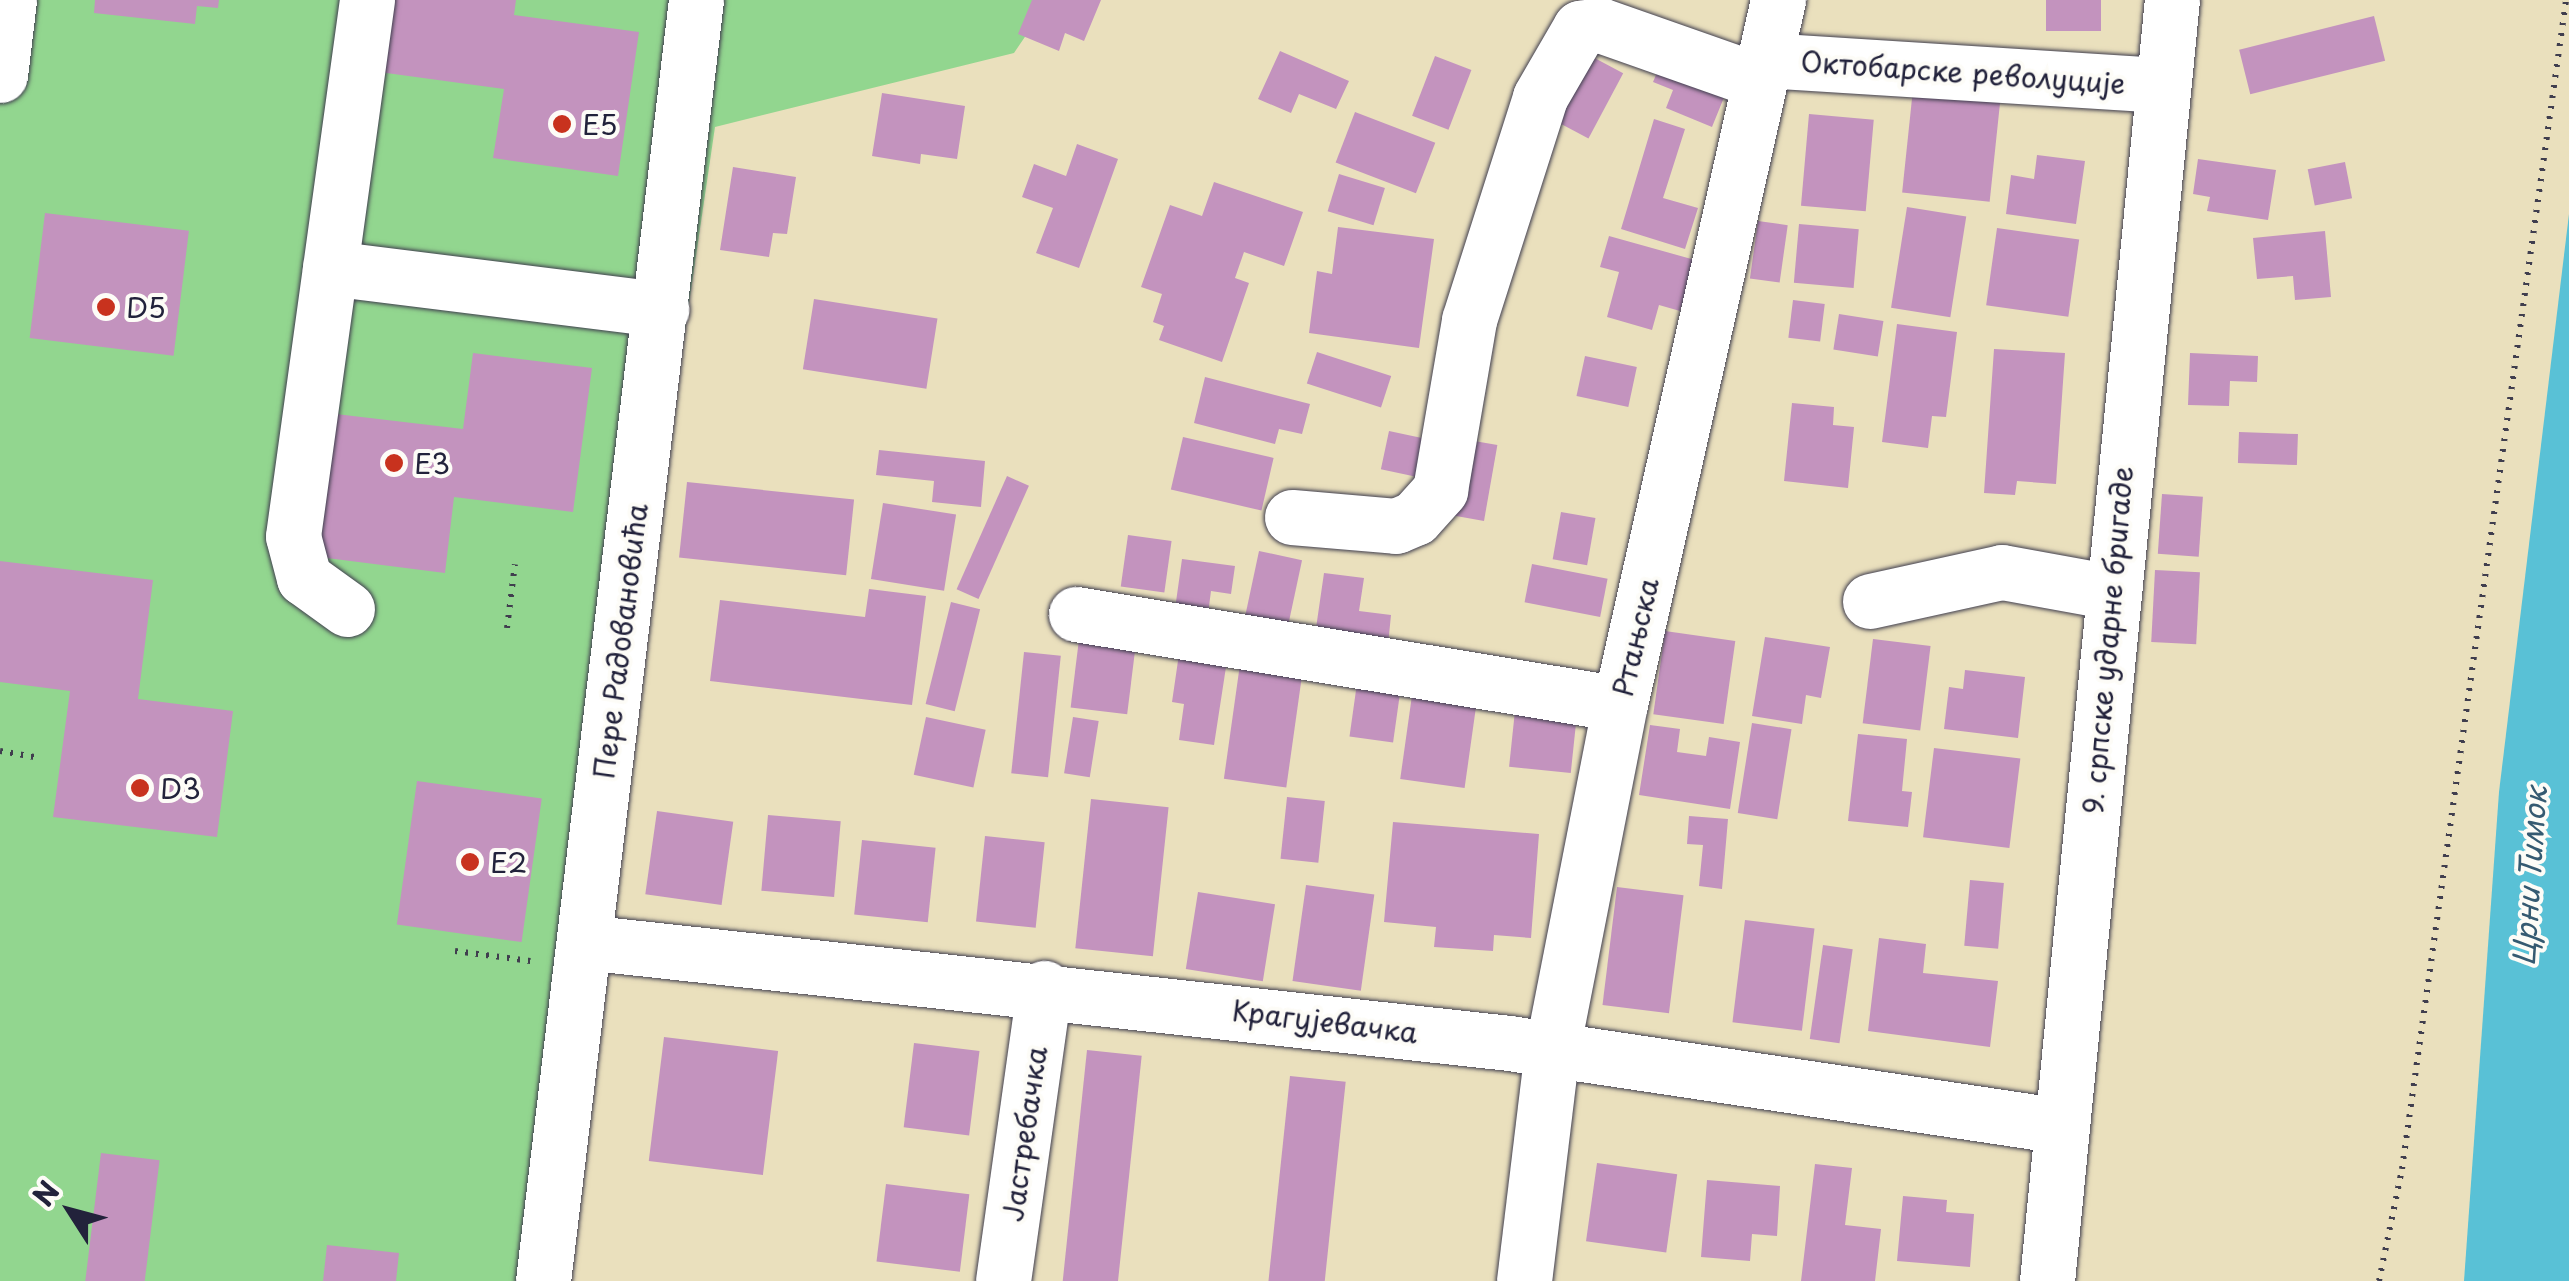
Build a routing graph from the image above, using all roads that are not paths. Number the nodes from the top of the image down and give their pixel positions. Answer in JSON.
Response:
{"nodes":[{"id":1,"x":9,"y":0,"type":"edge"},
{"id":2,"x":366,"y":0,"type":"edge"},
{"id":3,"x":696,"y":0,"type":"edge"},
{"id":4,"x":1778,"y":0,"type":"edge"},
{"id":5,"x":2172,"y":0,"type":"edge"},
{"id":6,"x":1762,"y":70,"type":"junction"},
{"id":7,"x":0,"y":75,"type":"edge"},
{"id":8,"x":2162,"y":84,"type":"junction"},
{"id":9,"x":330,"y":268,"type":"junction"},
{"id":10,"x":661,"y":308,"type":"junction"},
{"id":11,"x":1292,"y":517,"type":"dead end"},
{"id":12,"x":2112,"y":592,"type":"junction"},
{"id":13,"x":1870,"y":601,"type":"dead end"},
{"id":14,"x":346,"y":609,"type":"dead end"},
{"id":15,"x":1076,"y":614,"type":"dead end"},
{"id":16,"x":1620,"y":704,"type":"junction"},
{"id":17,"x":582,"y":954,"type":"junction"},
{"id":18,"x":1044,"y":988,"type":"junction"},
{"id":19,"x":1552,"y":1050,"type":"junction"},
{"id":20,"x":2062,"y":1126,"type":"junction"},
{"id":21,"x":542,"y":1281,"type":"edge"},
{"id":22,"x":1003,"y":1281,"type":"edge"},
{"id":23,"x":1524,"y":1281,"type":"edge"},
{"id":24,"x":2047,"y":1281,"type":"edge"}],
"edges":[{"from":1,"to":7,"type":"street"},
{"from":2,"to":9,"type":"street"},
{"from":3,"to":10,"type":"street","name":"Пере Радовановића"},
{"from":4,"to":6,"type":"street","name":"Ртањска"},
{"from":5,"to":8,"type":"street","name":"9. српске ударне бригаде"},
{"from":6,"to":8,"type":"street","name":"Октобарске револуције"},
{"from":6,"to":11,"type":"street","name":"Октобарске револуције"},
{"from":6,"to":16,"type":"street","name":"Ртањска"},
{"from":8,"to":12,"type":"street","name":"9. српске ударне бригаде"},
{"from":9,"to":10,"type":"street"},
{"from":9,"to":14,"type":"street"},
{"from":10,"to":17,"type":"street","name":"Пере Радовановића"},
{"from":12,"to":13,"type":"street"},
{"from":12,"to":20,"type":"street","name":"9. српске ударне бригаде"},
{"from":15,"to":16,"type":"street"},
{"from":16,"to":19,"type":"street","name":"Ртањска"},
{"from":17,"to":18,"type":"street","name":"Крагујевачка"},
{"from":17,"to":21,"type":"street","name":"Пере Радовановића"},
{"from":18,"to":19,"type":"street","name":"Крагујевачка"},
{"from":18,"to":22,"type":"street","name":"Јастребачка"},
{"from":19,"to":20,"type":"street","name":"Крагујевачка"},
{"from":19,"to":23,"type":"street","name":"Ртањска"},
{"from":20,"to":24,"type":"street","name":"9. српске ударне бригаде"}]}
